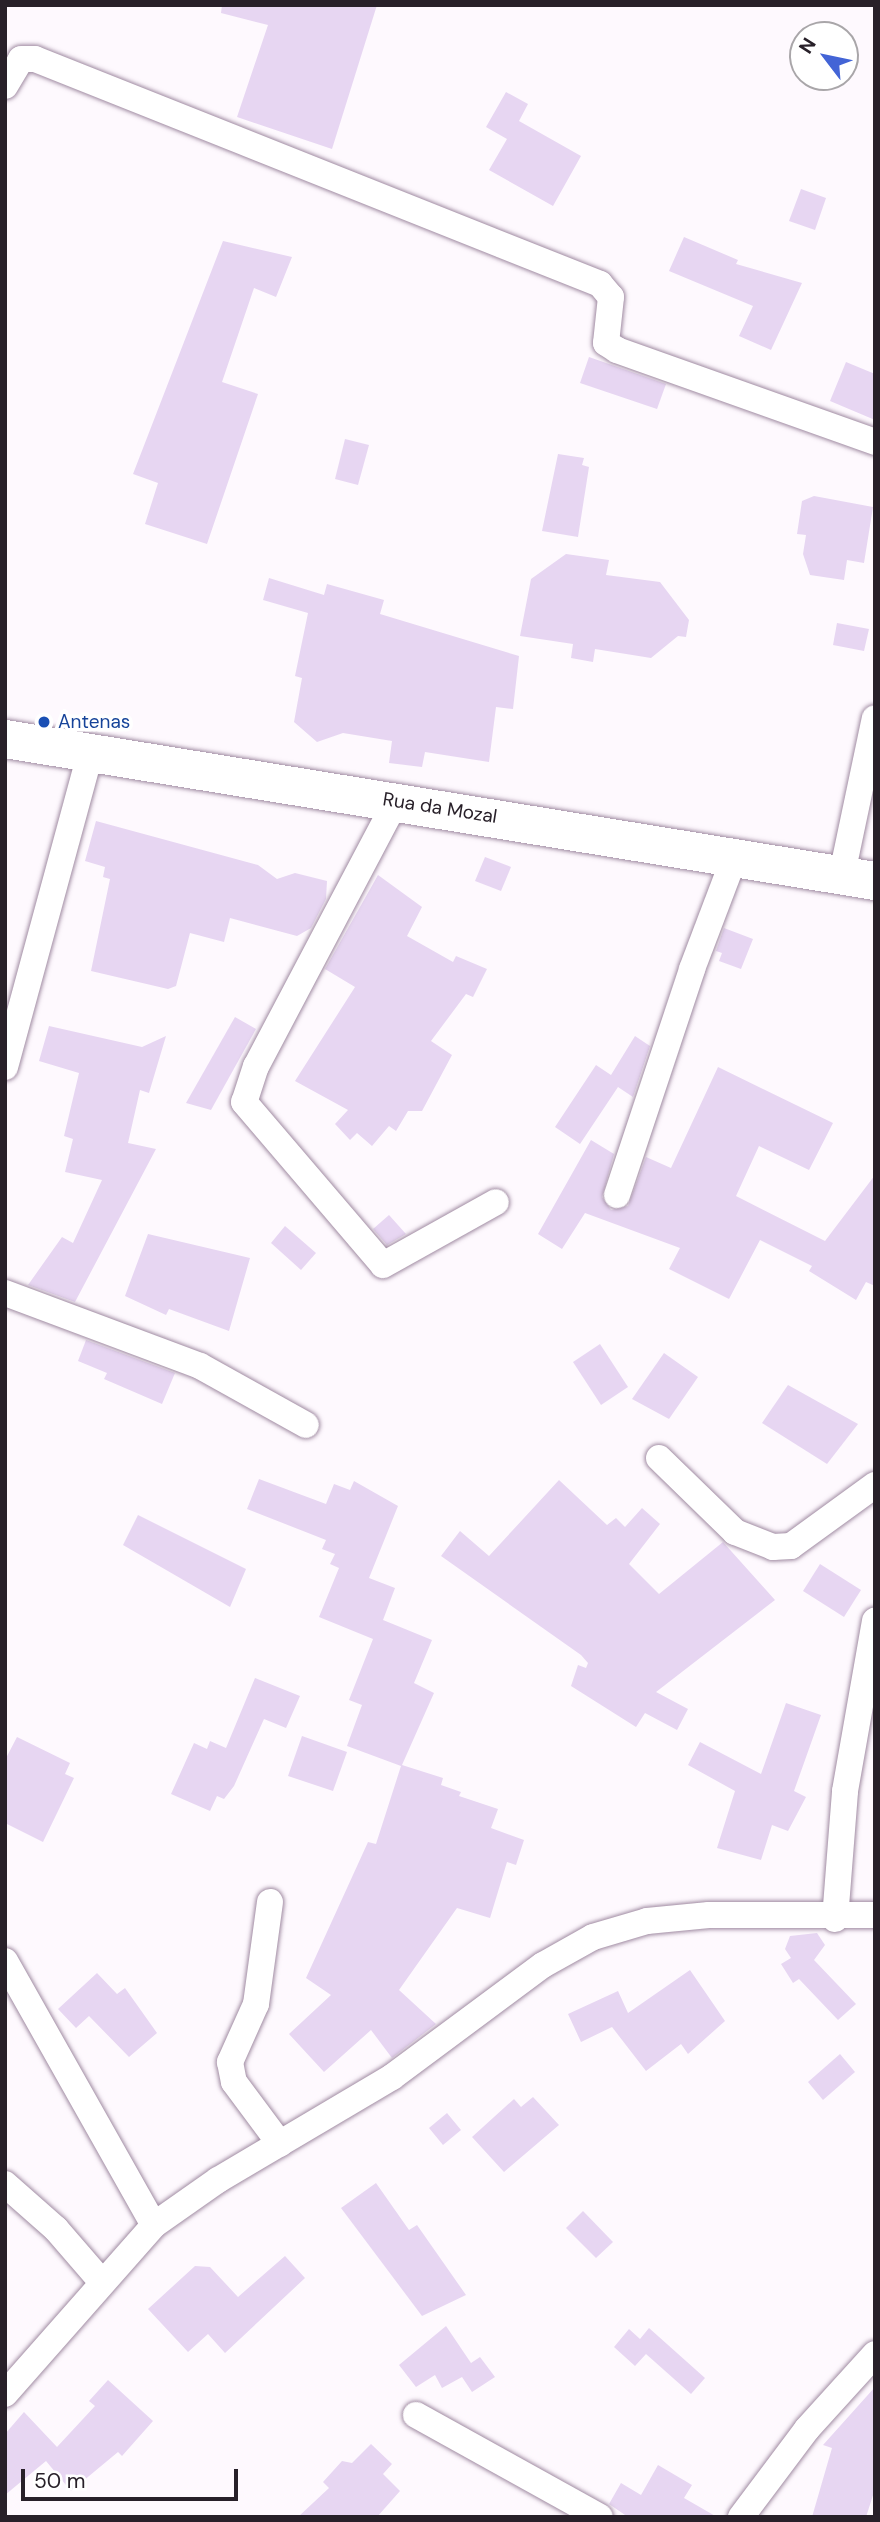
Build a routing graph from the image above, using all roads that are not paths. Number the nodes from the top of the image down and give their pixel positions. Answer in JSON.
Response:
{"nodes":[{"id":1,"x":5,"y":86,"type":"edge"},
{"id":2,"x":875,"y":442,"type":"edge"},
{"id":3,"x":875,"y":719,"type":"edge"},
{"id":4,"x":5,"y":739,"type":"edge"},
{"id":5,"x":90,"y":754,"type":"junction"},
{"id":6,"x":396,"y":801,"type":"junction"},
{"id":7,"x":735,"y":856,"type":"junction"},
{"id":8,"x":858,"y":877,"type":"edge"},
{"id":9,"x":5,"y":1068,"type":"edge"},
{"id":10,"x":617,"y":1195,"type":"dead end"},
{"id":11,"x":496,"y":1202,"type":"dead end"},
{"id":12,"x":5,"y":1293,"type":"edge"},
{"id":13,"x":306,"y":1425,"type":"dead end"},
{"id":14,"x":659,"y":1458,"type":"dead end"},
{"id":15,"x":875,"y":1485,"type":"edge"},
{"id":16,"x":875,"y":1621,"type":"edge"},
{"id":17,"x":270,"y":1902,"type":"dead end"},
{"id":18,"x":875,"y":1915,"type":"edge"},
{"id":19,"x":835,"y":1919,"type":"junction"},
{"id":20,"x":5,"y":1961,"type":"edge"},
{"id":21,"x":280,"y":2144,"type":"junction"},
{"id":22,"x":5,"y":2184,"type":"edge"},
{"id":23,"x":154,"y":2225,"type":"junction"},
{"id":24,"x":102,"y":2281,"type":"junction"},
{"id":25,"x":875,"y":2354,"type":"edge"},
{"id":26,"x":5,"y":2394,"type":"edge"},
{"id":27,"x":416,"y":2415,"type":"dead end"},
{"id":28,"x":600,"y":2517,"type":"edge"},
{"id":29,"x":741,"y":2517,"type":"edge"}],
"edges":[{"from":1,"to":2,"type":"street"},
{"from":3,"to":8,"type":"street"},
{"from":4,"to":5,"type":"main road","name":"Rua da Mozal"},
{"from":5,"to":6,"type":"main road","name":"Rua da Mozal"},
{"from":5,"to":9,"type":"street"},
{"from":6,"to":7,"type":"main road","name":"Rua da Mozal"},
{"from":6,"to":11,"type":"street"},
{"from":7,"to":8,"type":"main road","name":"Rua da Mozal"},
{"from":7,"to":10,"type":"street"},
{"from":12,"to":13,"type":"street"},
{"from":14,"to":15,"type":"street"},
{"from":16,"to":19,"type":"street"},
{"from":17,"to":21,"type":"street"},
{"from":18,"to":19,"type":"street"},
{"from":19,"to":21,"type":"street"},
{"from":20,"to":23,"type":"street"},
{"from":21,"to":23,"type":"street"},
{"from":22,"to":24,"type":"street"},
{"from":23,"to":24,"type":"street"},
{"from":24,"to":26,"type":"street"},
{"from":25,"to":29,"type":"street"},
{"from":27,"to":28,"type":"street"}]}
